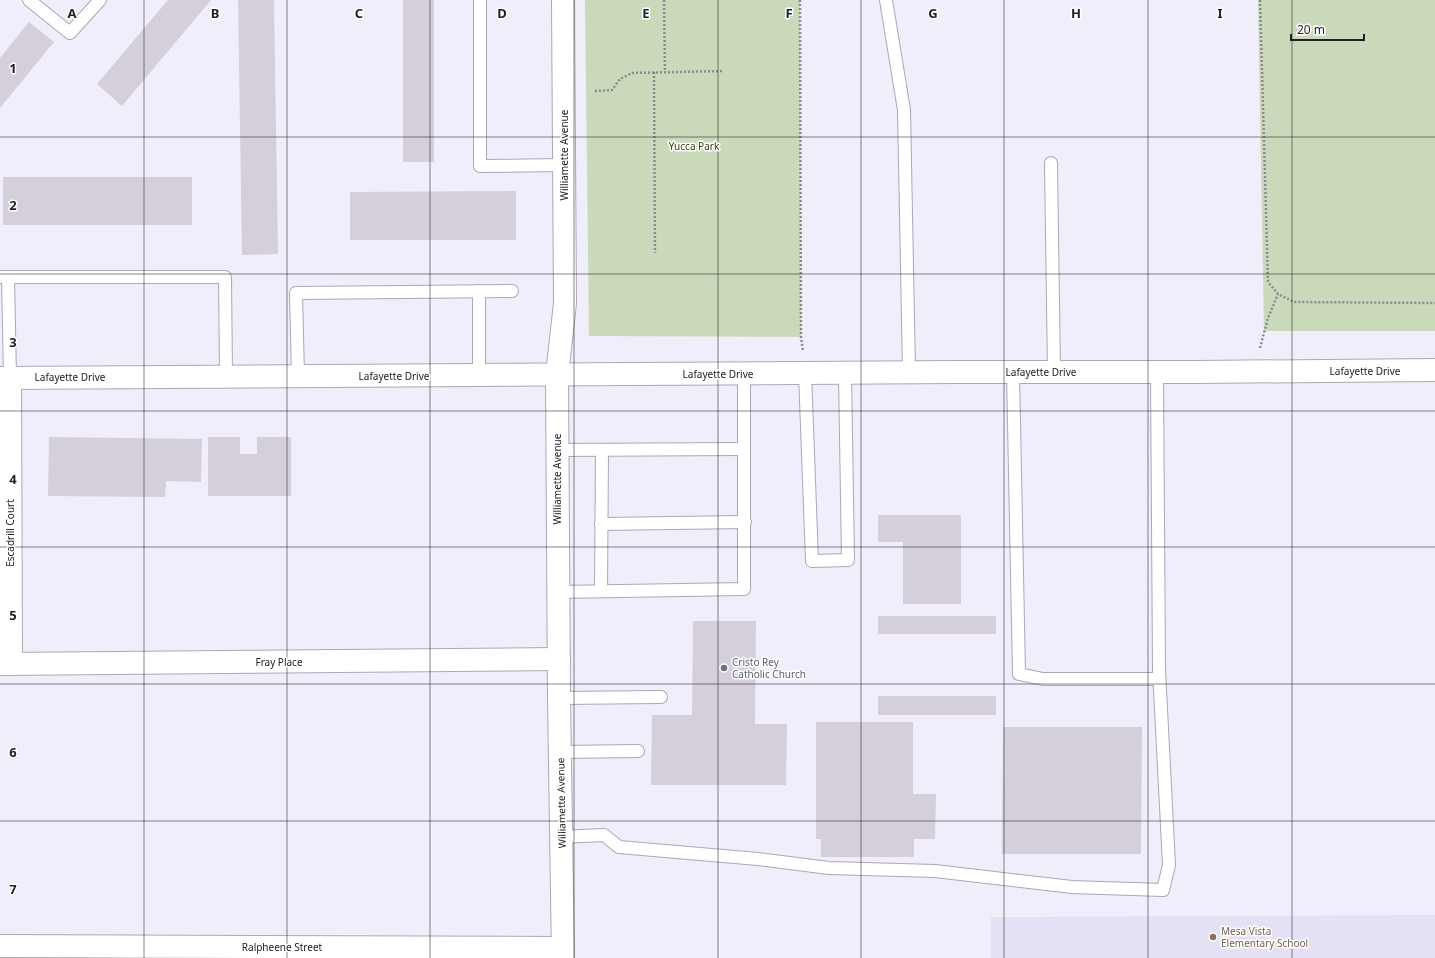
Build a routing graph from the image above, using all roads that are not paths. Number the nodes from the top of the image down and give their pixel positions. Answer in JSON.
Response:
{"nodes":[{"id":1,"x":29,"y":0,"type":"edge"},
{"id":2,"x":100,"y":0,"type":"edge"},
{"id":3,"x":480,"y":0,"type":"edge"},
{"id":4,"x":563,"y":0,"type":"edge"},
{"id":5,"x":886,"y":0,"type":"edge"},
{"id":6,"x":1051,"y":163,"type":"dead end"},
{"id":7,"x":564,"y":165,"type":"junction"},
{"id":8,"x":4,"y":277,"type":"edge"},
{"id":9,"x":512,"y":290,"type":"dead end"},
{"id":10,"x":479,"y":291,"type":"junction"},
{"id":11,"x":1435,"y":370,"type":"edge"},
{"id":12,"x":909,"y":372,"type":"junction"},
{"id":13,"x":1013,"y":372,"type":"junction"},
{"id":14,"x":1054,"y":372,"type":"junction"},
{"id":15,"x":1157,"y":372,"type":"junction"},
{"id":16,"x":744,"y":373,"type":"junction"},
{"id":17,"x":805,"y":373,"type":"junction"},
{"id":18,"x":845,"y":373,"type":"junction"},
{"id":19,"x":479,"y":375,"type":"junction"},
{"id":20,"x":556,"y":375,"type":"junction"},
{"id":21,"x":226,"y":376,"type":"junction"},
{"id":22,"x":298,"y":376,"type":"junction"},
{"id":23,"x":5,"y":378,"type":"edge"},
{"id":24,"x":744,"y":449,"type":"junction"},
{"id":25,"x":557,"y":450,"type":"junction"},
{"id":26,"x":602,"y":450,"type":"junction"},
{"id":27,"x":745,"y":522,"type":"junction"},
{"id":28,"x":601,"y":524,"type":"junction"},
{"id":29,"x":601,"y":591,"type":"junction"},
{"id":30,"x":558,"y":592,"type":"junction"},
{"id":31,"x":559,"y":660,"type":"junction"},
{"id":32,"x":5,"y":664,"type":"edge"},
{"id":33,"x":1159,"y":678,"type":"junction"},
{"id":34,"x":661,"y":697,"type":"dead end"},
{"id":35,"x":559,"y":698,"type":"junction"},
{"id":36,"x":638,"y":751,"type":"dead end"},
{"id":37,"x":560,"y":752,"type":"junction"},
{"id":38,"x":561,"y":837,"type":"junction"},
{"id":39,"x":0,"y":946,"type":"edge"},
{"id":40,"x":563,"y":953,"type":"edge"}],
"edges":[{"from":1,"to":2,"type":"lane"},
{"from":3,"to":7,"type":"lane"},
{"from":4,"to":7,"type":"street","name":"Williamette Avenue"},
{"from":5,"to":12,"type":"lane"},
{"from":6,"to":14,"type":"lane"},
{"from":7,"to":20,"type":"street","name":"Williamette Avenue"},
{"from":8,"to":21,"type":"lane"},
{"from":8,"to":23,"type":"lane"},
{"from":9,"to":10,"type":"lane"},
{"from":10,"to":19,"type":"lane"},
{"from":10,"to":22,"type":"lane"},
{"from":11,"to":15,"type":"street","name":"Lafayette Drive"},
{"from":12,"to":13,"type":"street","name":"Lafayette Drive"},
{"from":12,"to":18,"type":"street","name":"Lafayette Drive"},
{"from":13,"to":14,"type":"street","name":"Lafayette Drive"},
{"from":13,"to":33,"type":"lane"},
{"from":14,"to":15,"type":"street","name":"Lafayette Drive"},
{"from":15,"to":33,"type":"lane"},
{"from":16,"to":17,"type":"street","name":"Lafayette Drive"},
{"from":16,"to":20,"type":"street","name":"Lafayette Drive"},
{"from":16,"to":24,"type":"lane"},
{"from":17,"to":18,"type":"street","name":"Lafayette Drive"},
{"from":17,"to":18,"type":"lane"},
{"from":19,"to":20,"type":"street","name":"Lafayette Drive"},
{"from":19,"to":22,"type":"street","name":"Lafayette Drive"},
{"from":20,"to":25,"type":"street","name":"Williamette Avenue"},
{"from":21,"to":22,"type":"street","name":"Lafayette Drive"},
{"from":21,"to":23,"type":"street","name":"Lafayette Drive"},
{"from":23,"to":32,"type":"street","name":"Escadrill Court"},
{"from":24,"to":26,"type":"lane"},
{"from":24,"to":27,"type":"lane"},
{"from":25,"to":26,"type":"lane"},
{"from":25,"to":30,"type":"street","name":"Williamette Avenue"},
{"from":26,"to":28,"type":"lane"},
{"from":27,"to":28,"type":"lane"},
{"from":27,"to":29,"type":"lane"},
{"from":28,"to":29,"type":"lane"},
{"from":29,"to":30,"type":"lane"},
{"from":30,"to":31,"type":"street","name":"Williamette Avenue"},
{"from":31,"to":32,"type":"street","name":"Fray Place"},
{"from":31,"to":35,"type":"street","name":"Williamette Avenue"},
{"from":33,"to":38,"type":"lane"},
{"from":34,"to":35,"type":"lane"},
{"from":35,"to":37,"type":"street","name":"Williamette Avenue"},
{"from":36,"to":37,"type":"lane"},
{"from":37,"to":38,"type":"street","name":"Williamette Avenue"},
{"from":38,"to":40,"type":"street","name":"Williamette Avenue"},
{"from":39,"to":40,"type":"street","name":"Ralpheene Street"}]}
